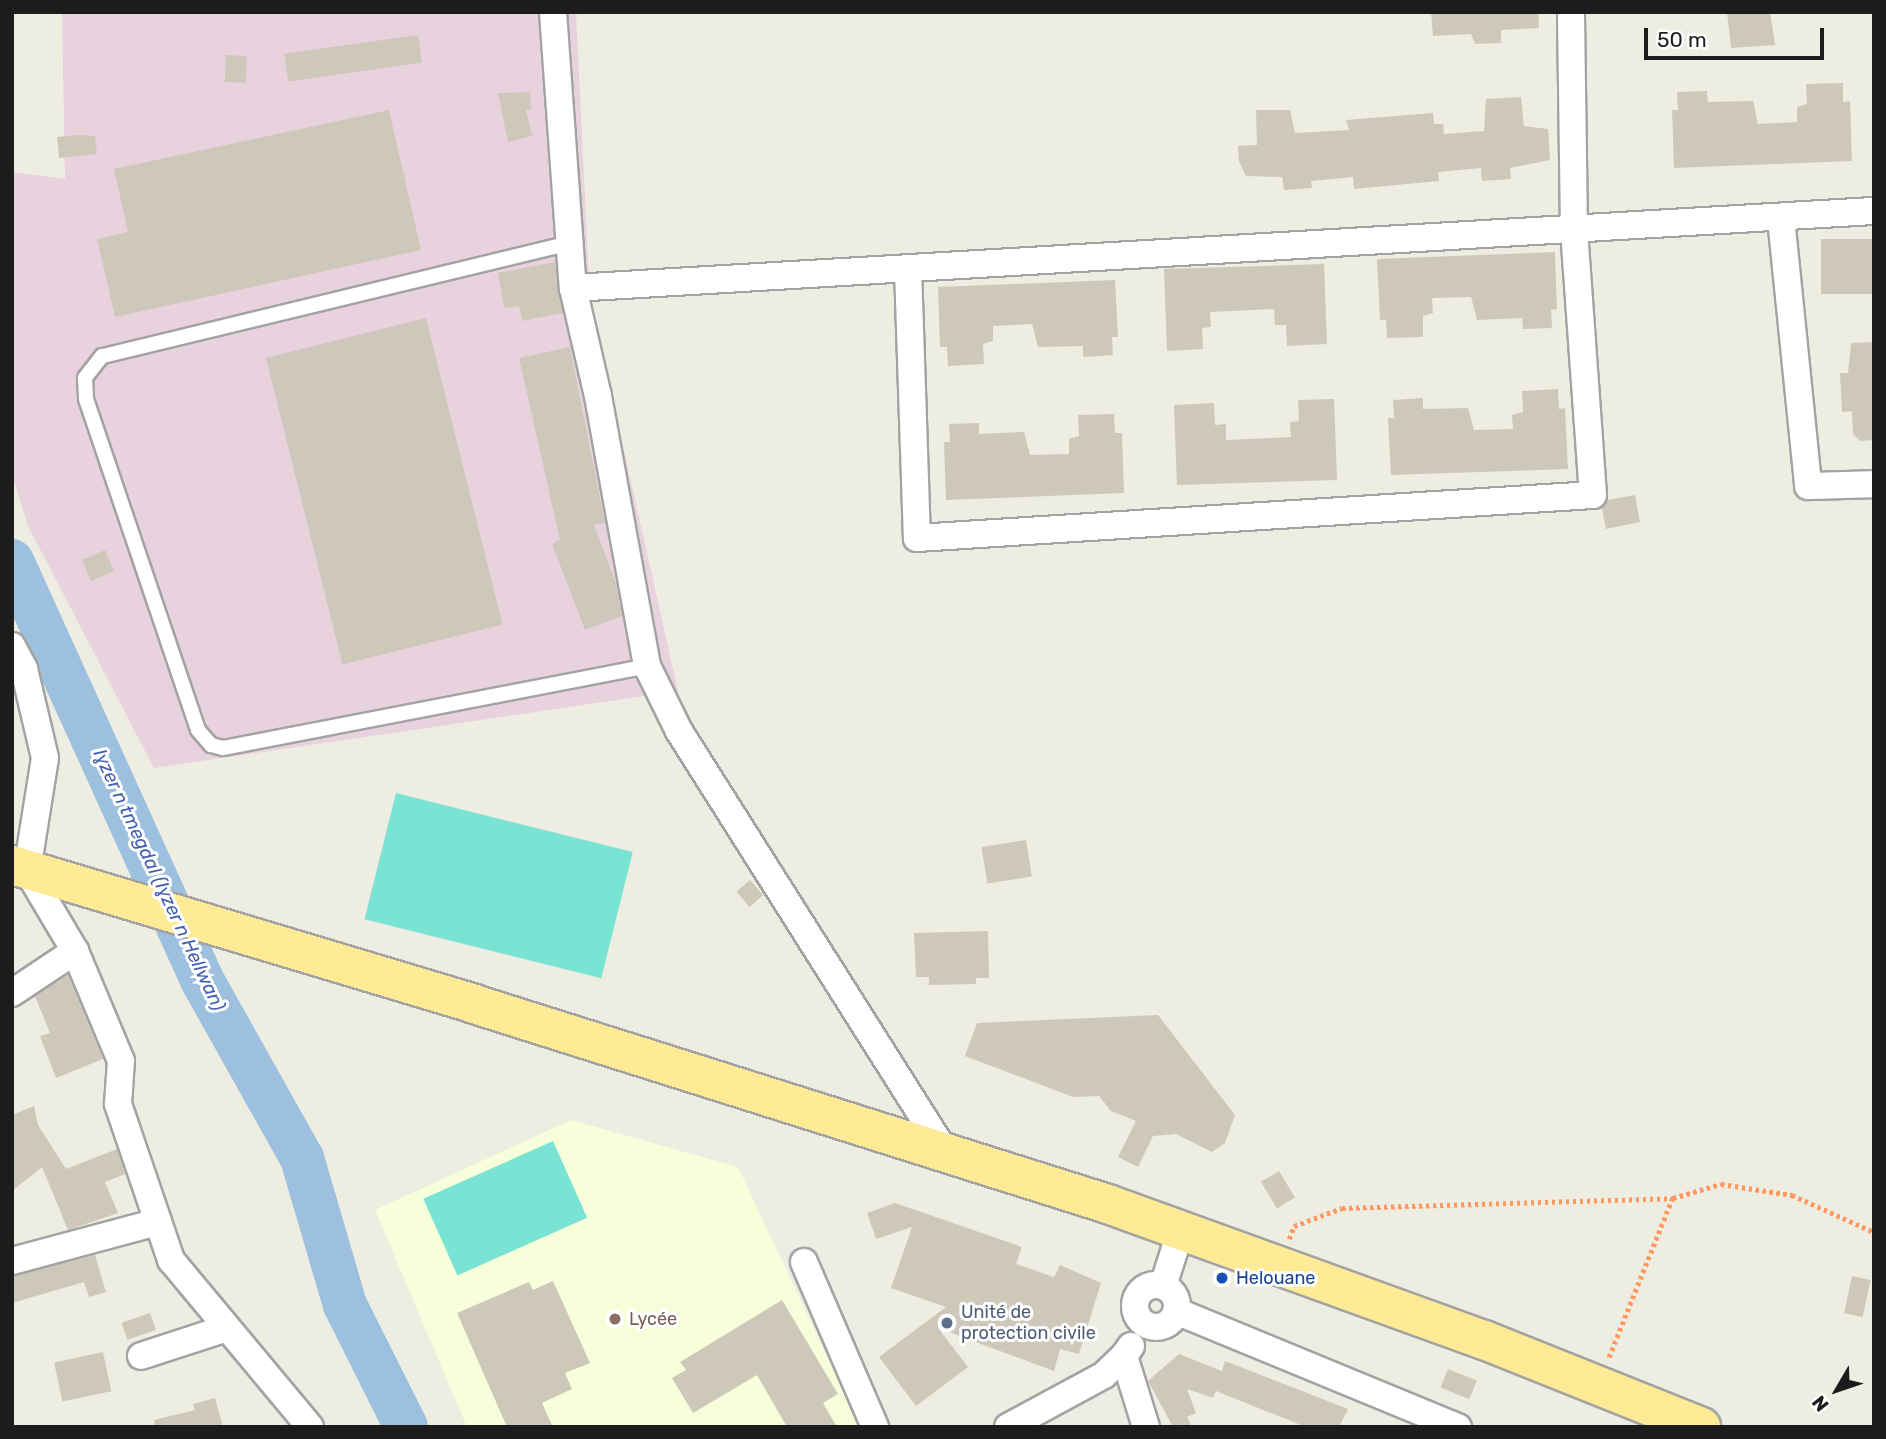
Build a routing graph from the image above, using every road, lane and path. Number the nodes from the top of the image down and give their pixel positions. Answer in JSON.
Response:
{"nodes":[{"id":1,"x":553,"y":12,"type":"edge"},
{"id":2,"x":1572,"y":12,"type":"edge"},
{"id":3,"x":1874,"y":211,"type":"edge"},
{"id":4,"x":1781,"y":218,"type":"junction"},
{"id":5,"x":1574,"y":230,"type":"junction"},
{"id":6,"x":570,"y":243,"type":"junction"},
{"id":7,"x":908,"y":269,"type":"junction"},
{"id":8,"x":573,"y":288,"type":"junction"},
{"id":9,"x":1874,"y":484,"type":"edge"},
{"id":10,"x":12,"y":646,"type":"edge"},
{"id":11,"x":647,"y":666,"type":"junction"},
{"id":12,"x":19,"y":867,"type":"edge"},
{"id":13,"x":75,"y":951,"type":"junction"},
{"id":14,"x":12,"y":993,"type":"edge"},
{"id":15,"x":945,"y":1152,"type":"junction"},
{"id":16,"x":1673,"y":1198,"type":"junction"},
{"id":17,"x":158,"y":1222,"type":"junction"},
{"id":18,"x":1181,"y":1230,"type":"junction"},
{"id":19,"x":1874,"y":1232,"type":"edge"},
{"id":20,"x":12,"y":1261,"type":"edge"},
{"id":21,"x":804,"y":1262,"type":"dead end"},
{"id":22,"x":1279,"y":1266,"type":"junction"},
{"id":23,"x":1163,"y":1286,"type":"junction"},
{"id":24,"x":1176,"y":1311,"type":"junction"},
{"id":25,"x":1145,"y":1324,"type":"junction"},
{"id":26,"x":227,"y":1328,"type":"junction"},
{"id":27,"x":141,"y":1356,"type":"dead end"},
{"id":28,"x":1124,"y":1356,"type":"junction"},
{"id":29,"x":1598,"y":1386,"type":"junction"},
{"id":30,"x":310,"y":1427,"type":"edge"},
{"id":31,"x":875,"y":1427,"type":"edge"},
{"id":32,"x":1008,"y":1427,"type":"edge"},
{"id":33,"x":1146,"y":1427,"type":"edge"},
{"id":34,"x":1458,"y":1427,"type":"edge"},
{"id":35,"x":1701,"y":1427,"type":"edge"}],
"edges":[{"from":1,"to":6,"type":"street"},
{"from":2,"to":5,"type":"street"},
{"from":3,"to":4,"type":"street"},
{"from":4,"to":5,"type":"street"},
{"from":4,"to":9,"type":"street"},
{"from":5,"to":7,"type":"street"},
{"from":5,"to":7,"type":"street"},
{"from":6,"to":8,"type":"street"},
{"from":6,"to":11,"type":"lane"},
{"from":7,"to":8,"type":"street"},
{"from":8,"to":11,"type":"street"},
{"from":10,"to":12,"type":"street"},
{"from":11,"to":15,"type":"street"},
{"from":12,"to":13,"type":"street"},
{"from":12,"to":15,"type":"main road"},
{"from":13,"to":14,"type":"street"},
{"from":13,"to":17,"type":"street"},
{"from":15,"to":18,"type":"main road"},
{"from":16,"to":19,"type":"path"},
{"from":16,"to":22,"type":"path"},
{"from":16,"to":29,"type":"path"},
{"from":17,"to":20,"type":"street"},
{"from":17,"to":26,"type":"street"},
{"from":18,"to":22,"type":"main road"},
{"from":18,"to":23,"type":"street"},
{"from":21,"to":31,"type":"street"},
{"from":22,"to":29,"type":"main road"},
{"from":23,"to":24,"type":"street"},
{"from":23,"to":25,"type":"street"},
{"from":24,"to":25,"type":"street"},
{"from":24,"to":34,"type":"street"},
{"from":25,"to":28,"type":"street"},
{"from":26,"to":27,"type":"street"},
{"from":26,"to":30,"type":"street"},
{"from":28,"to":32,"type":"street"},
{"from":28,"to":33,"type":"street"},
{"from":29,"to":35,"type":"main road"}]}
